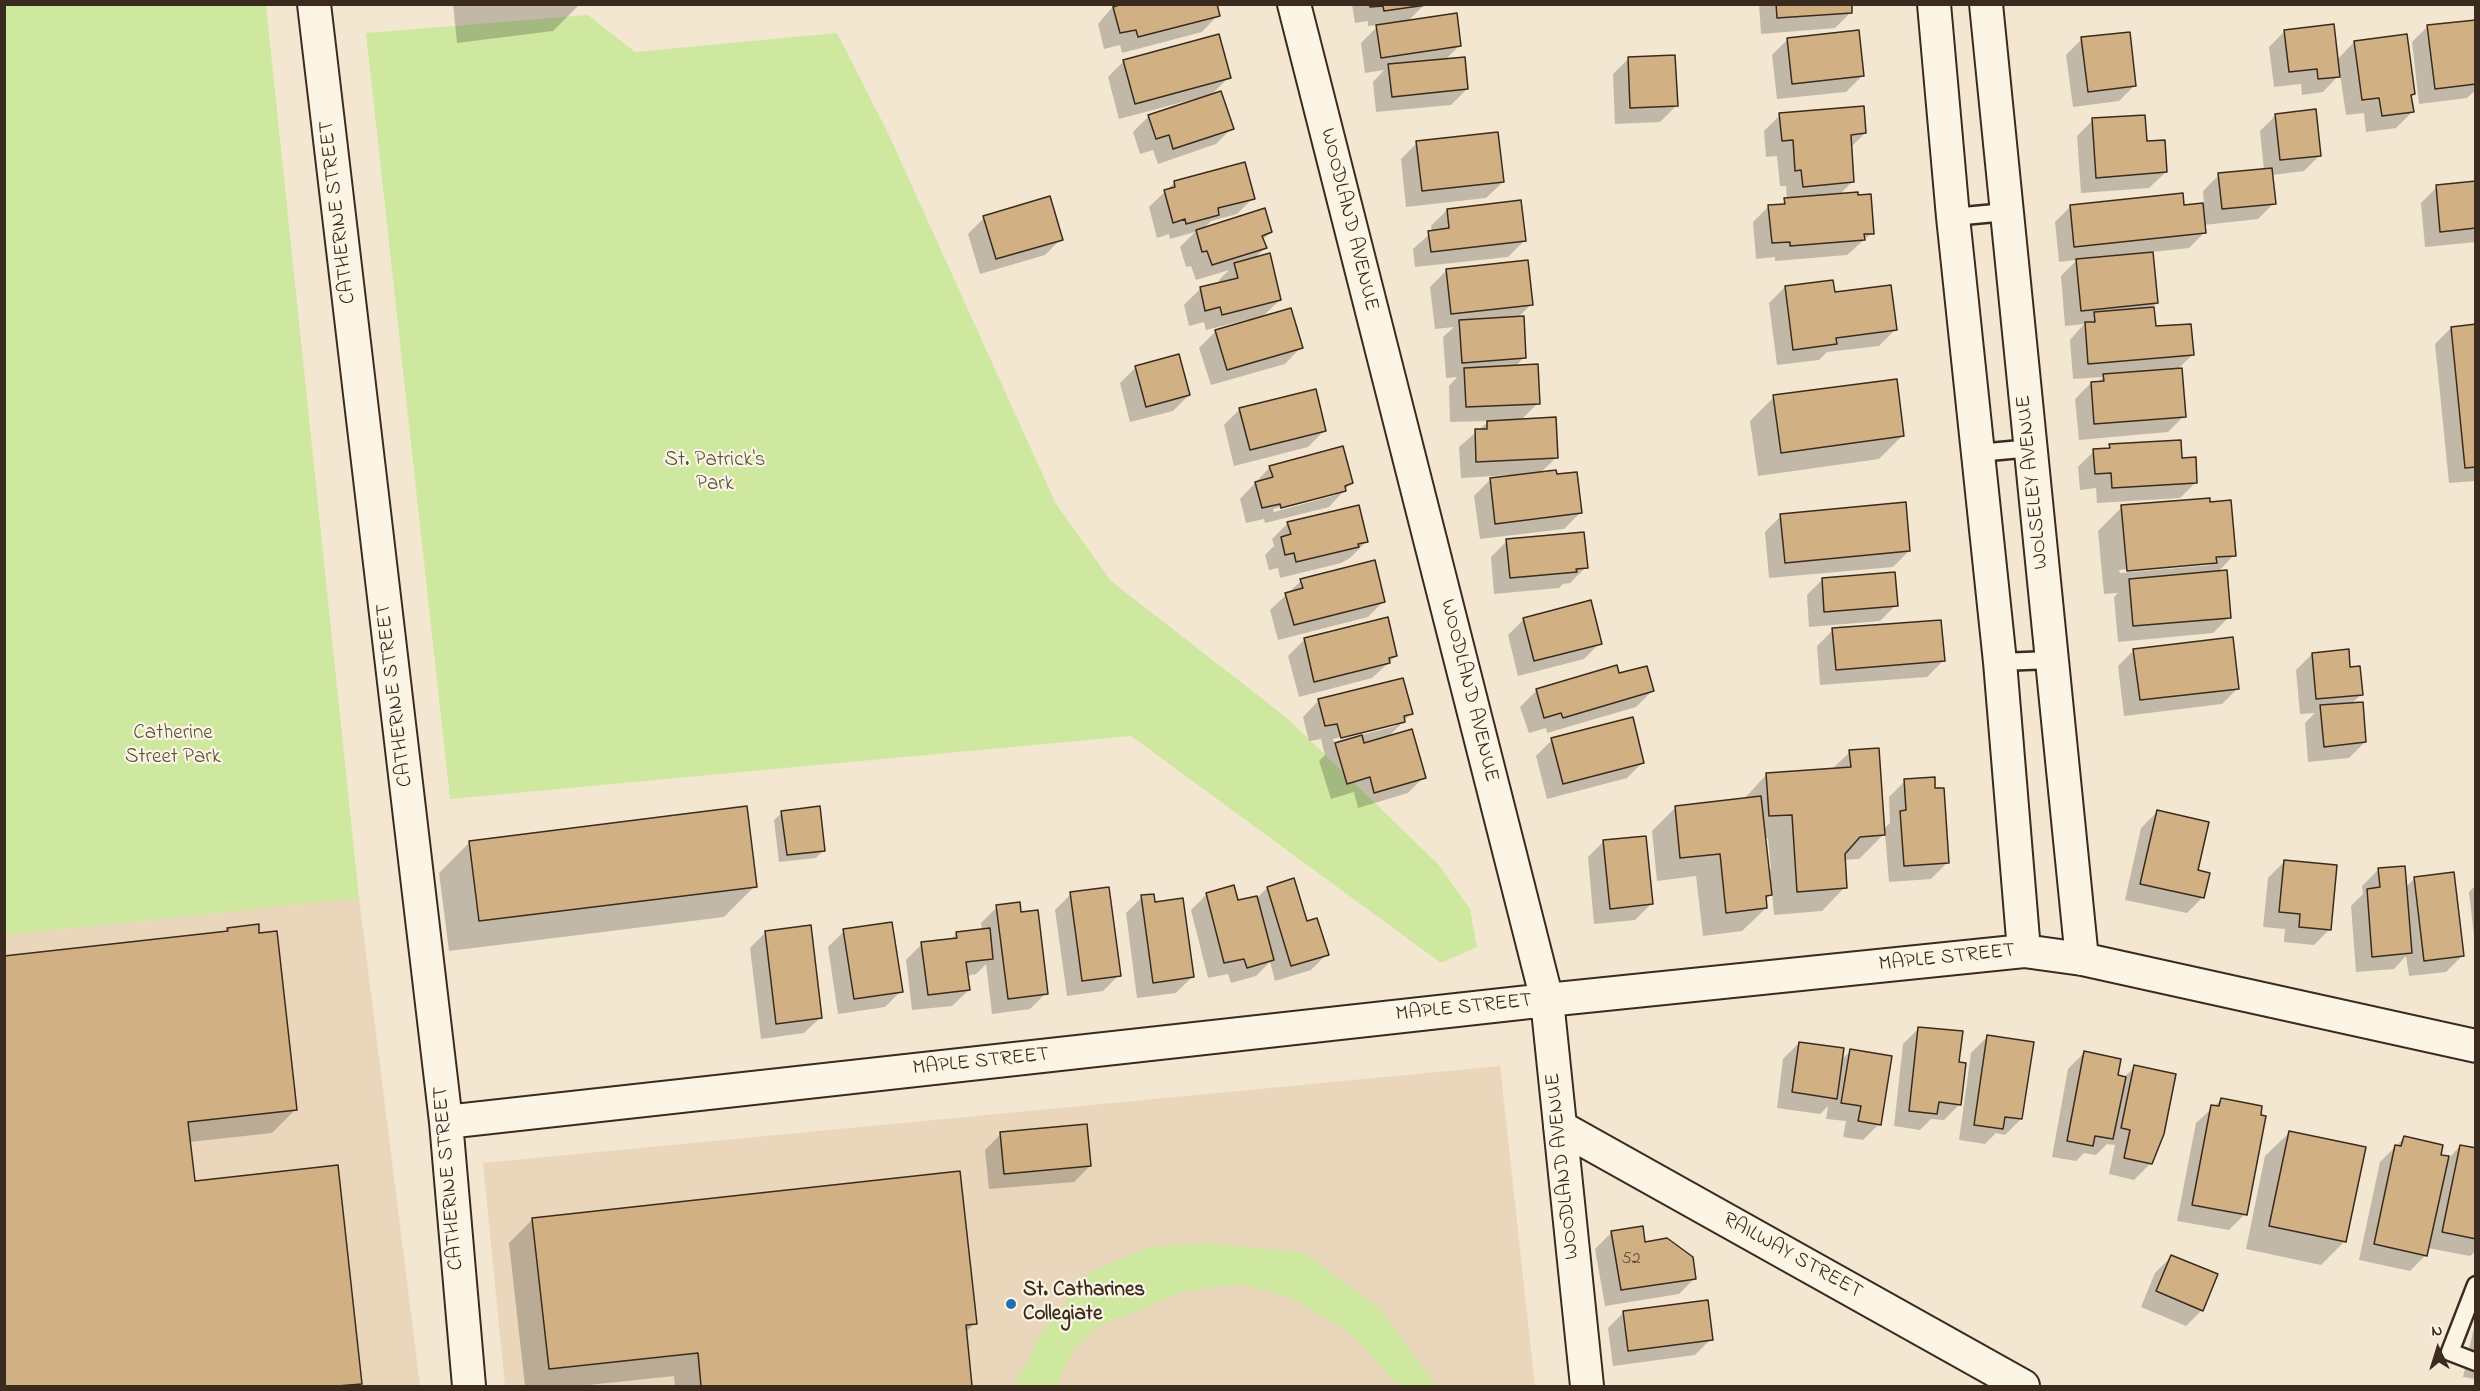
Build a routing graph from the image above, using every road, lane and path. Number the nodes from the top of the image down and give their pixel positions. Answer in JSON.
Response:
{"nodes":[{"id":1,"x":314,"y":4,"type":"edge"},
{"id":2,"x":1294,"y":4,"type":"edge"},
{"id":3,"x":1934,"y":4,"type":"edge"},
{"id":4,"x":1986,"y":4,"type":"edge"},
{"id":5,"x":2007,"y":212,"type":"junction"},
{"id":6,"x":1953,"y":217,"type":"junction"},
{"id":7,"x":2032,"y":448,"type":"junction"},
{"id":8,"x":1978,"y":453,"type":"junction"},
{"id":9,"x":2051,"y":660,"type":"junction"},
{"id":10,"x":2000,"y":662,"type":"junction"},
{"id":11,"x":2024,"y":951,"type":"junction"},
{"id":12,"x":2082,"y":959,"type":"junction"},
{"id":13,"x":1547,"y":1000,"type":"junction"},
{"id":14,"x":2475,"y":1046,"type":"edge"},
{"id":15,"x":446,"y":1122,"type":"junction"},
{"id":16,"x":1560,"y":1127,"type":"junction"},
{"id":17,"x":2475,"y":1285,"type":"edge"},
{"id":18,"x":2475,"y":1362,"type":"edge"},
{"id":19,"x":469,"y":1386,"type":"edge"},
{"id":20,"x":1587,"y":1386,"type":"edge"},
{"id":21,"x":2024,"y":1386,"type":"edge"}],
"edges":[{"from":1,"to":15,"type":"street","name":"CATHERINE STREET"},
{"from":2,"to":13,"type":"street","name":"WOODLAND AVENUE"},
{"from":3,"to":6,"type":"street"},
{"from":4,"to":5,"type":"street","name":"WOLSELEY AVENUE"},
{"from":5,"to":6,"type":"lane"},
{"from":5,"to":7,"type":"street","name":"WOLSELEY AVENUE"},
{"from":6,"to":8,"type":"street"},
{"from":7,"to":8,"type":"lane"},
{"from":7,"to":9,"type":"street","name":"WOLSELEY AVENUE"},
{"from":8,"to":10,"type":"street"},
{"from":9,"to":10,"type":"lane"},
{"from":9,"to":12,"type":"street","name":"WOLSELEY AVENUE"},
{"from":10,"to":11,"type":"street"},
{"from":11,"to":12,"type":"street","name":"MAPLE STREET"},
{"from":11,"to":13,"type":"street","name":"MAPLE STREET"},
{"from":12,"to":14,"type":"street","name":"MAPLE STREET"},
{"from":13,"to":15,"type":"street","name":"MAPLE STREET"},
{"from":13,"to":16,"type":"street","name":"WOODLAND AVENUE"},
{"from":15,"to":19,"type":"street","name":"CATHERINE STREET"},
{"from":16,"to":20,"type":"street","name":"WOODLAND AVENUE"},
{"from":16,"to":21,"type":"street","name":"RAILWAY STREET"},
{"from":17,"to":18,"type":"lane"}]}
